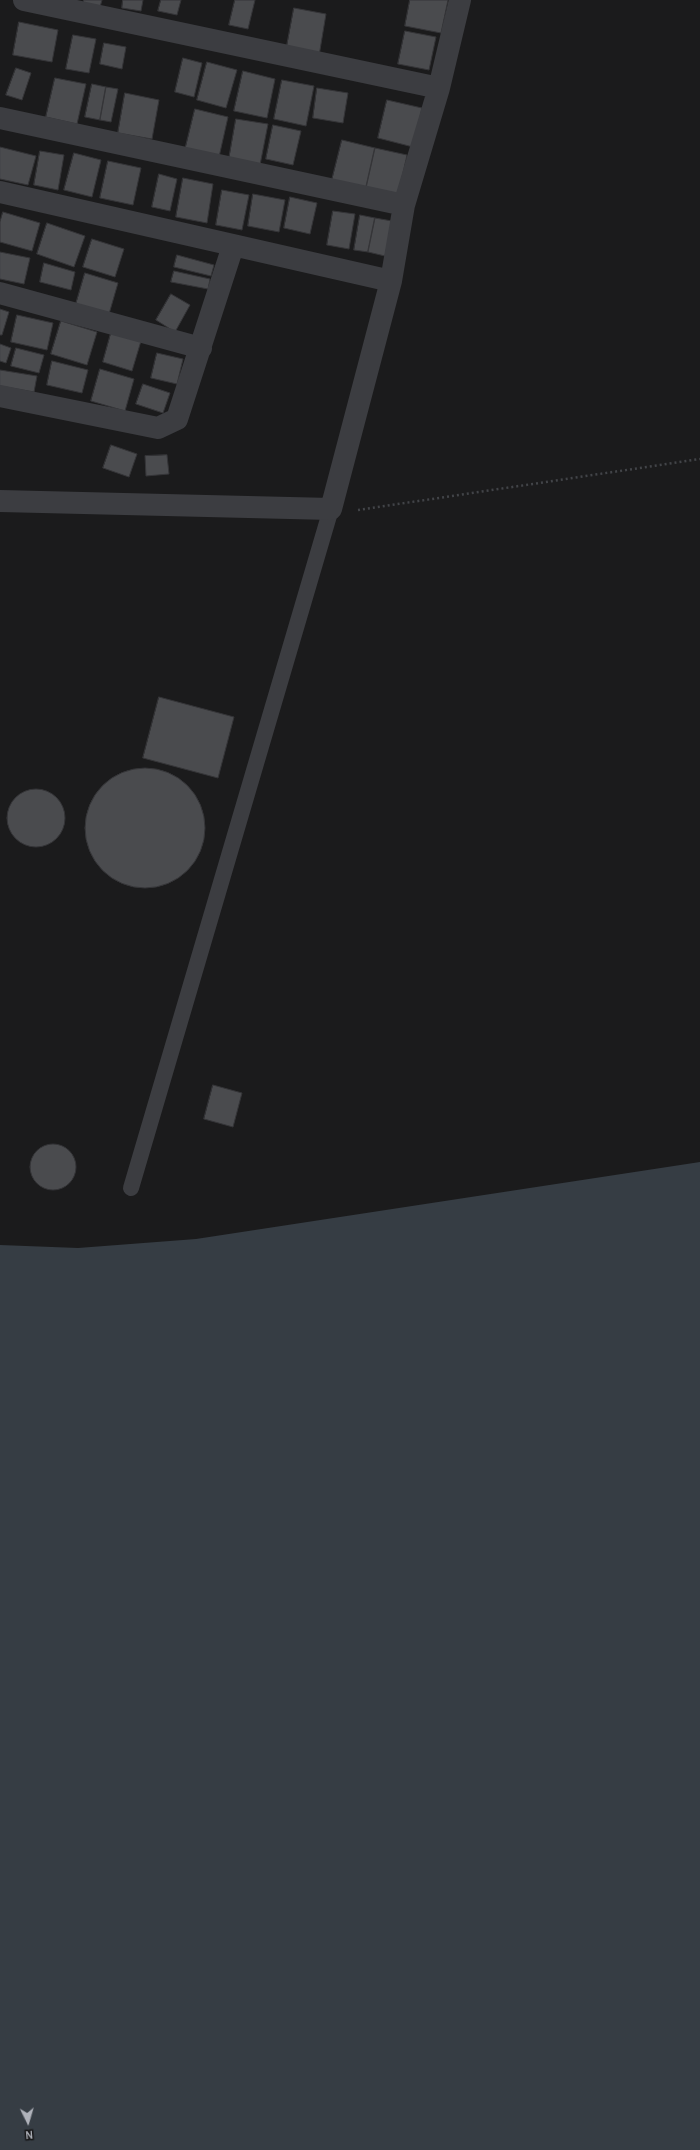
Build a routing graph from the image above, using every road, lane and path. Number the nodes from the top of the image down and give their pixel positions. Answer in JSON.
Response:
{"nodes":[{"id":1,"x":24,"y":0,"type":"edge"},
{"id":2,"x":460,"y":0,"type":"edge"},
{"id":3,"x":440,"y":88,"type":"junction"},
{"id":4,"x":0,"y":118,"type":"edge"},
{"id":5,"x":0,"y":192,"type":"edge"},
{"id":6,"x":404,"y":205,"type":"junction"},
{"id":7,"x":233,"y":246,"type":"junction"},
{"id":8,"x":391,"y":281,"type":"junction"},
{"id":9,"x":0,"y":293,"type":"edge"},
{"id":10,"x":201,"y":348,"type":"junction"},
{"id":11,"x":0,"y":396,"type":"edge"},
{"id":12,"x":700,"y":459,"type":"edge"},
{"id":13,"x":0,"y":501,"type":"edge"},
{"id":14,"x":331,"y":508,"type":"junction"},
{"id":15,"x":131,"y":1188,"type":"dead end"}],
"edges":[{"from":1,"to":3,"type":"street"},
{"from":2,"to":3,"type":"street"},
{"from":3,"to":6,"type":"street"},
{"from":4,"to":6,"type":"street"},
{"from":5,"to":7,"type":"street"},
{"from":6,"to":8,"type":"street"},
{"from":7,"to":8,"type":"street"},
{"from":7,"to":10,"type":"street"},
{"from":8,"to":14,"type":"street"},
{"from":9,"to":10,"type":"street"},
{"from":10,"to":11,"type":"street"},
{"from":12,"to":14,"type":"path"},
{"from":13,"to":14,"type":"street"},
{"from":14,"to":15,"type":"lane"}]}
